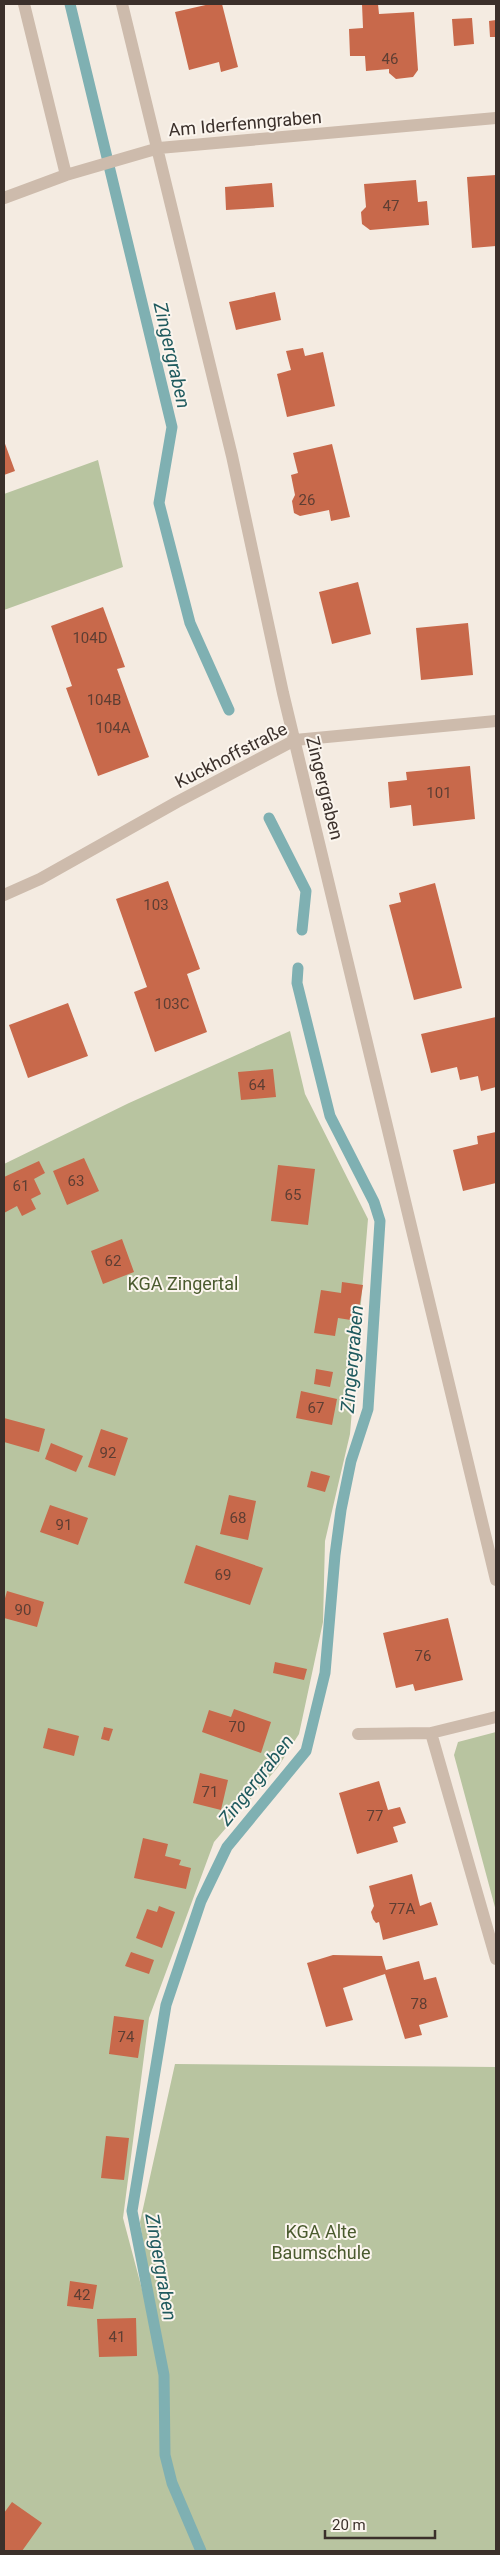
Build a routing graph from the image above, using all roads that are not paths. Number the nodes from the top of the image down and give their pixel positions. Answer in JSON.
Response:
{"nodes":[{"id":1,"x":24,"y":4,"type":"edge"},
{"id":2,"x":122,"y":4,"type":"edge"},
{"id":3,"x":496,"y":118,"type":"edge"},
{"id":4,"x":159,"y":148,"type":"junction"},
{"id":5,"x":66,"y":175,"type":"junction"},
{"id":6,"x":4,"y":198,"type":"edge"},
{"id":7,"x":496,"y":721,"type":"edge"},
{"id":8,"x":295,"y":740,"type":"junction"},
{"id":9,"x":4,"y":895,"type":"edge"},
{"id":10,"x":496,"y":1580,"type":"edge"},
{"id":11,"x":496,"y":1717,"type":"edge"},
{"id":12,"x":431,"y":1733,"type":"junction"},
{"id":13,"x":358,"y":1734,"type":"dead end"},
{"id":14,"x":496,"y":1959,"type":"edge"}],
"edges":[{"from":1,"to":5,"type":"street"},
{"from":2,"to":4,"type":"street","name":"Zingergraben"},
{"from":3,"to":4,"type":"street","name":"Am Iderfenngraben"},
{"from":4,"to":5,"type":"street","name":"Am Iderfenngraben"},
{"from":4,"to":8,"type":"street","name":"Zingergraben"},
{"from":5,"to":6,"type":"street","name":"Am Iderfenngraben"},
{"from":7,"to":8,"type":"street","name":"Kuckhoffstraße"},
{"from":8,"to":9,"type":"street","name":"Kuckhoffstraße"},
{"from":8,"to":10,"type":"street","name":"Zingergraben"},
{"from":11,"to":12,"type":"street"},
{"from":12,"to":13,"type":"street"},
{"from":12,"to":14,"type":"street"}]}
